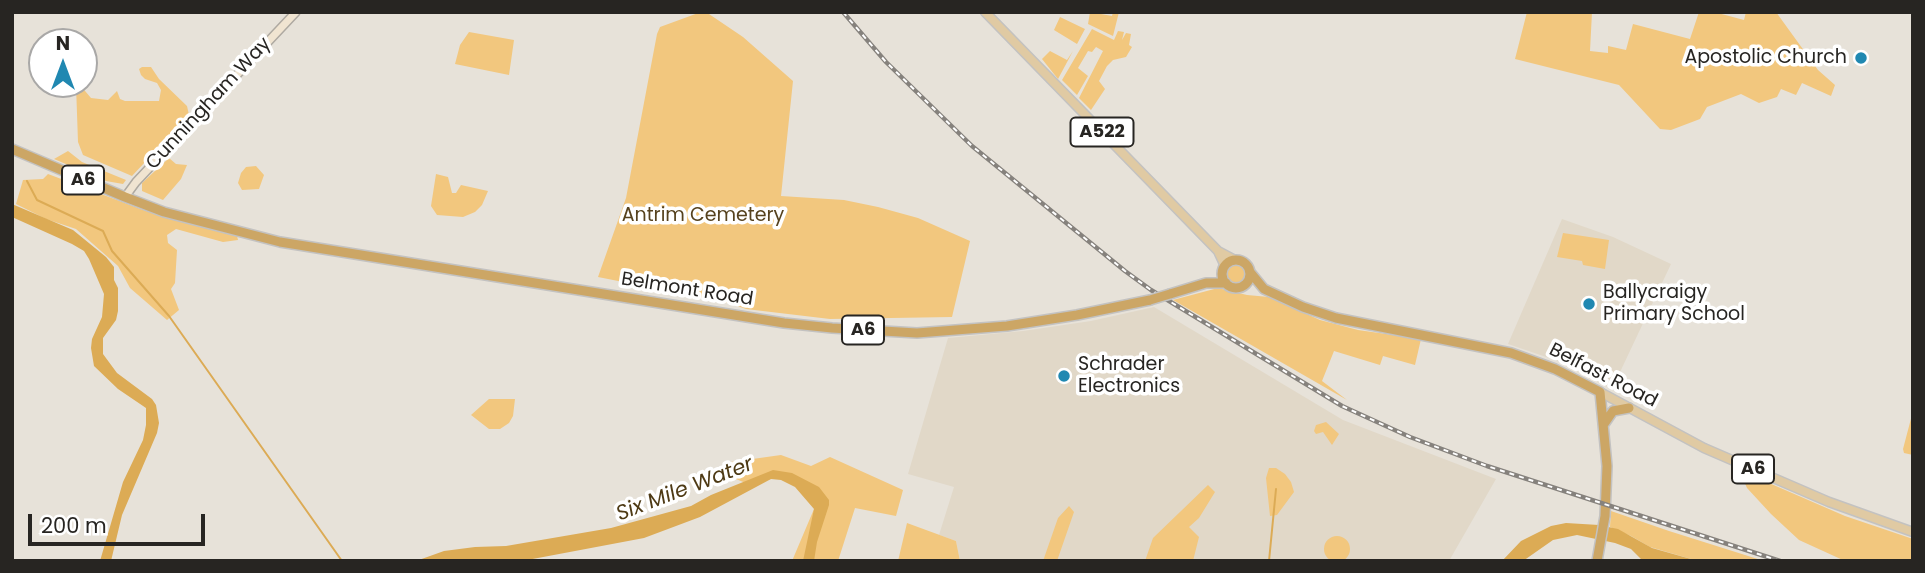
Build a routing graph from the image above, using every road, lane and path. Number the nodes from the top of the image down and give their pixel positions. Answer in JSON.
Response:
{"nodes":[{"id":1,"x":296,"y":12,"type":"edge"},
{"id":2,"x":985,"y":12,"type":"edge"},
{"id":3,"x":12,"y":149,"type":"edge"},
{"id":4,"x":124,"y":197,"type":"junction"},
{"id":5,"x":1218,"y":251,"type":"junction"},
{"id":6,"x":1236,"y":260,"type":"junction"},
{"id":7,"x":1224,"y":267,"type":"junction"},
{"id":8,"x":1250,"y":272,"type":"junction"},
{"id":9,"x":1206,"y":283,"type":"junction"},
{"id":10,"x":1226,"y":283,"type":"junction"},
{"id":11,"x":1241,"y":287,"type":"junction"},
{"id":12,"x":1264,"y":289,"type":"junction"},
{"id":13,"x":1600,"y":392,"type":"junction"},
{"id":14,"x":1629,"y":408,"type":"junction"},
{"id":15,"x":1603,"y":426,"type":"junction"},
{"id":16,"x":1913,"y":532,"type":"edge"},
{"id":17,"x":1597,"y":561,"type":"edge"}],
"edges":[{"from":1,"to":4,"type":"street","name":"Cunningham Way"},
{"from":2,"to":5,"type":"main road","number":"A522"},
{"from":3,"to":4,"type":"highway","number":"A6"},
{"from":4,"to":9,"type":"highway","name":"Belmont Road","number":"A6","bridge":true},
{"from":5,"to":6,"type":"main road","number":"A522"},
{"from":5,"to":7,"type":"main road","number":"A522"},
{"from":6,"to":7,"type":"highway","number":"A6"},
{"from":6,"to":8,"type":"highway","number":"A6"},
{"from":7,"to":9,"type":"highway","name":"Belmont Road","number":"A6"},
{"from":7,"to":10,"type":"highway"},
{"from":8,"to":11,"type":"highway"},
{"from":8,"to":12,"type":"highway","name":"Belfast Road","number":"A6"},
{"from":9,"to":10,"type":"highway","name":"Belmont Road","number":"A6"},
{"from":10,"to":11,"type":"highway","number":"A6"},
{"from":11,"to":12,"type":"highway","name":"Belfast Road","number":"A6"},
{"from":12,"to":13,"type":"highway","name":"Belfast Road","number":"A6"},
{"from":13,"to":14,"type":"main road","name":"Belfast Road","number":"A6"},
{"from":13,"to":15,"type":"highway"},
{"from":14,"to":15,"type":"highway"},
{"from":14,"to":16,"type":"main road","name":"Belfast Road","number":"A6"},
{"from":15,"to":17,"type":"highway"}]}
